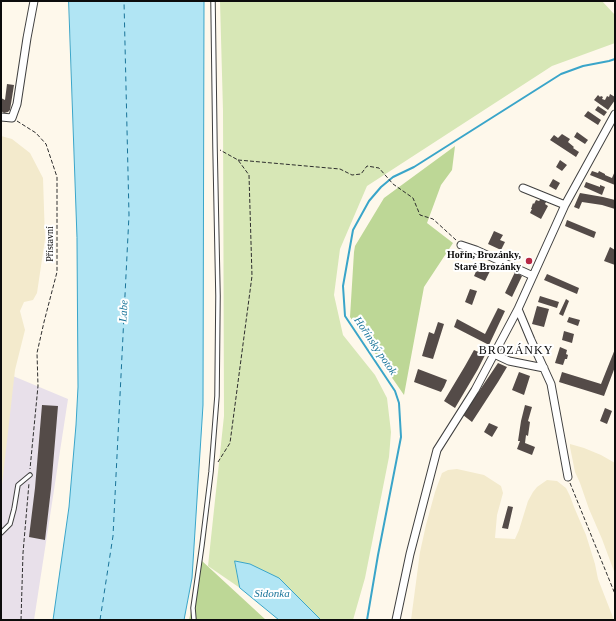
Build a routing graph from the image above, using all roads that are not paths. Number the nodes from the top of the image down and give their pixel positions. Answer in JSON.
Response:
{"nodes":[{"id":1,"x":34,"y":1,"type":"edge"},
{"id":2,"x":213,"y":1,"type":"edge"},
{"id":3,"x":615,"y":114,"type":"edge"},
{"id":4,"x":1,"y":117,"type":"edge"},
{"id":5,"x":523,"y":188,"type":"dead end"},
{"id":6,"x":565,"y":205,"type":"junction"},
{"id":7,"x":461,"y":245,"type":"road end"},
{"id":8,"x":533,"y":276,"type":"junction"},
{"id":9,"x":518,"y":309,"type":"junction"},
{"id":10,"x":494,"y":354,"type":"junction"},
{"id":11,"x":544,"y":368,"type":"junction"},
{"id":12,"x":30,"y":475,"type":"road end"},
{"id":13,"x":568,"y":477,"type":"road end"},
{"id":14,"x":1,"y":533,"type":"edge"},
{"id":15,"x":194,"y":620,"type":"edge"},
{"id":16,"x":396,"y":620,"type":"edge"}],
"edges":[{"from":1,"to":4,"type":"street"},
{"from":2,"to":15,"type":"lane"},
{"from":3,"to":6,"type":"street"},
{"from":5,"to":6,"type":"street"},
{"from":6,"to":8,"type":"street"},
{"from":7,"to":8,"type":"street"},
{"from":8,"to":9,"type":"street"},
{"from":9,"to":10,"type":"street"},
{"from":9,"to":11,"type":"street"},
{"from":10,"to":11,"type":"street"},
{"from":10,"to":16,"type":"street"},
{"from":11,"to":13,"type":"street"},
{"from":12,"to":14,"type":"lane"}]}
